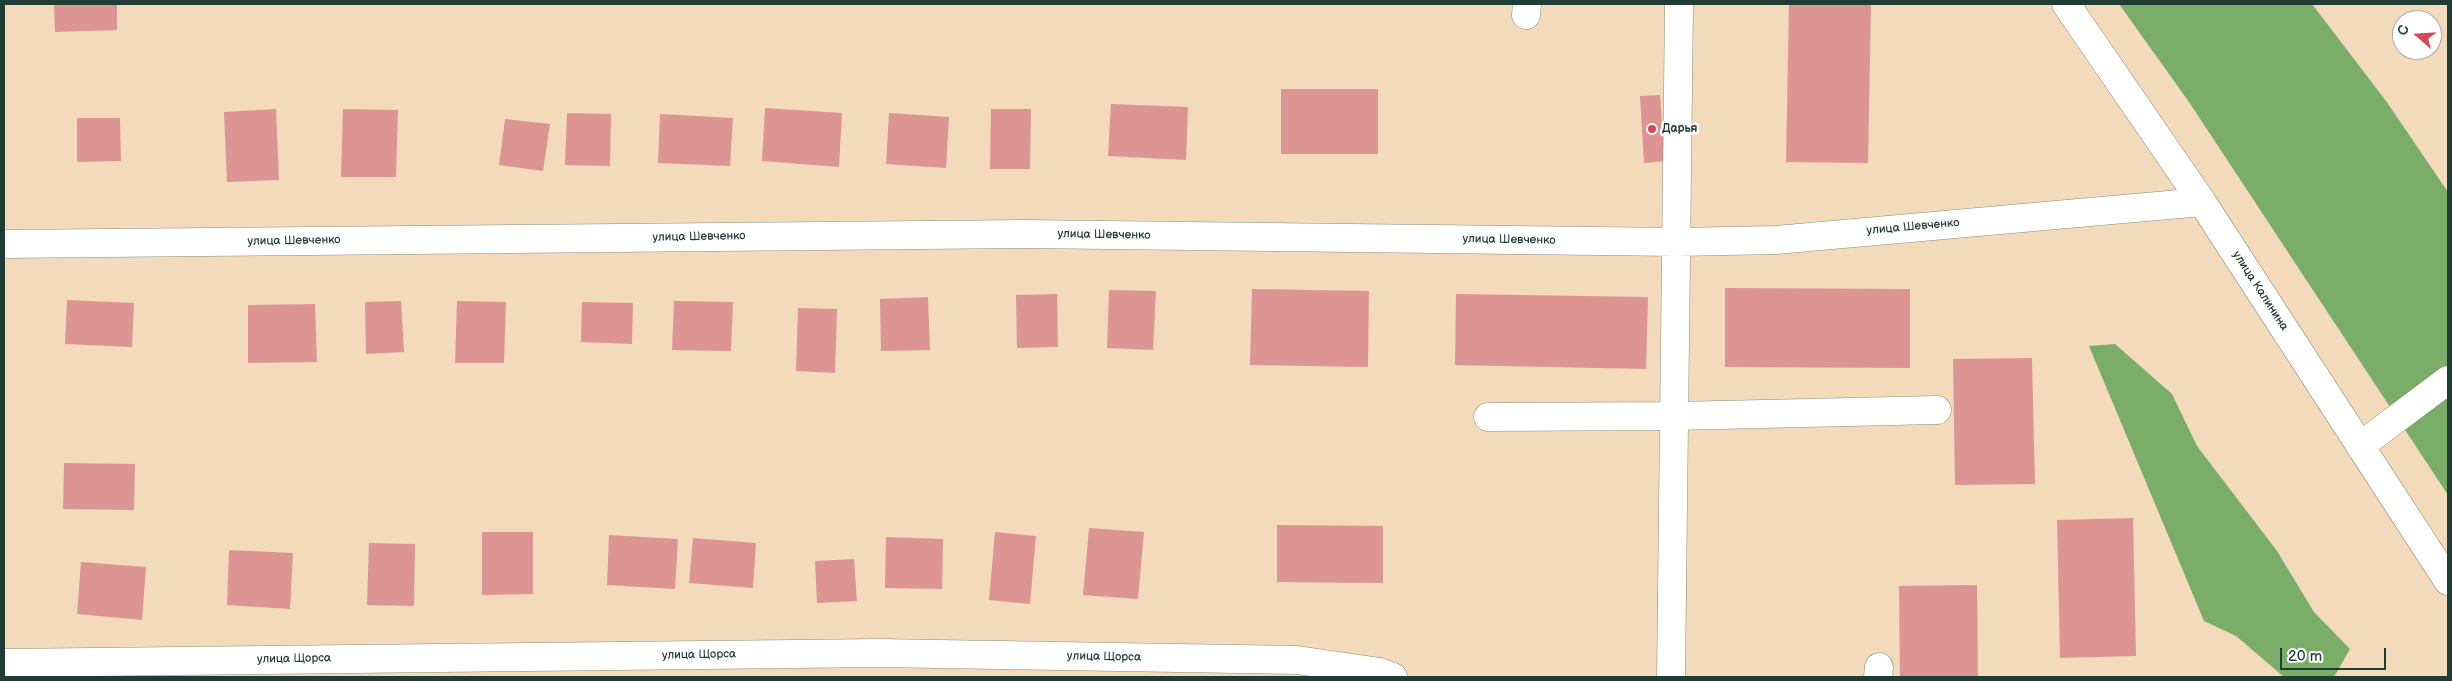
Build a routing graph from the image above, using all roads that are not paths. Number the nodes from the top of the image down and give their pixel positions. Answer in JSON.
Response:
{"nodes":[{"id":1,"x":1679,"y":4,"type":"edge"},
{"id":2,"x":2066,"y":4,"type":"edge"},
{"id":3,"x":2202,"y":202,"type":"junction"},
{"id":4,"x":1678,"y":242,"type":"junction"},
{"id":5,"x":4,"y":244,"type":"edge"},
{"id":6,"x":2448,"y":380,"type":"edge"},
{"id":7,"x":1937,"y":410,"type":"dead end"},
{"id":8,"x":1675,"y":416,"type":"junction"},
{"id":9,"x":1488,"y":417,"type":"dead end"},
{"id":10,"x":2360,"y":446,"type":"junction"},
{"id":11,"x":2448,"y":581,"type":"edge"},
{"id":12,"x":4,"y":663,"type":"edge"},
{"id":13,"x":1393,"y":677,"type":"edge"},
{"id":14,"x":1671,"y":677,"type":"edge"}],
"edges":[{"from":1,"to":4,"type":"street"},
{"from":2,"to":3,"type":"street","name":"улица Калинина"},
{"from":3,"to":4,"type":"street","name":"улица Шевченко"},
{"from":3,"to":10,"type":"street","name":"улица Калинина"},
{"from":4,"to":5,"type":"street","name":"улица Шевченко"},
{"from":4,"to":8,"type":"street"},
{"from":6,"to":10,"type":"street"},
{"from":7,"to":8,"type":"street"},
{"from":8,"to":9,"type":"street"},
{"from":8,"to":14,"type":"street"},
{"from":10,"to":11,"type":"street","name":"улица Калинина"},
{"from":12,"to":13,"type":"street","name":"улица Щорса"}]}
